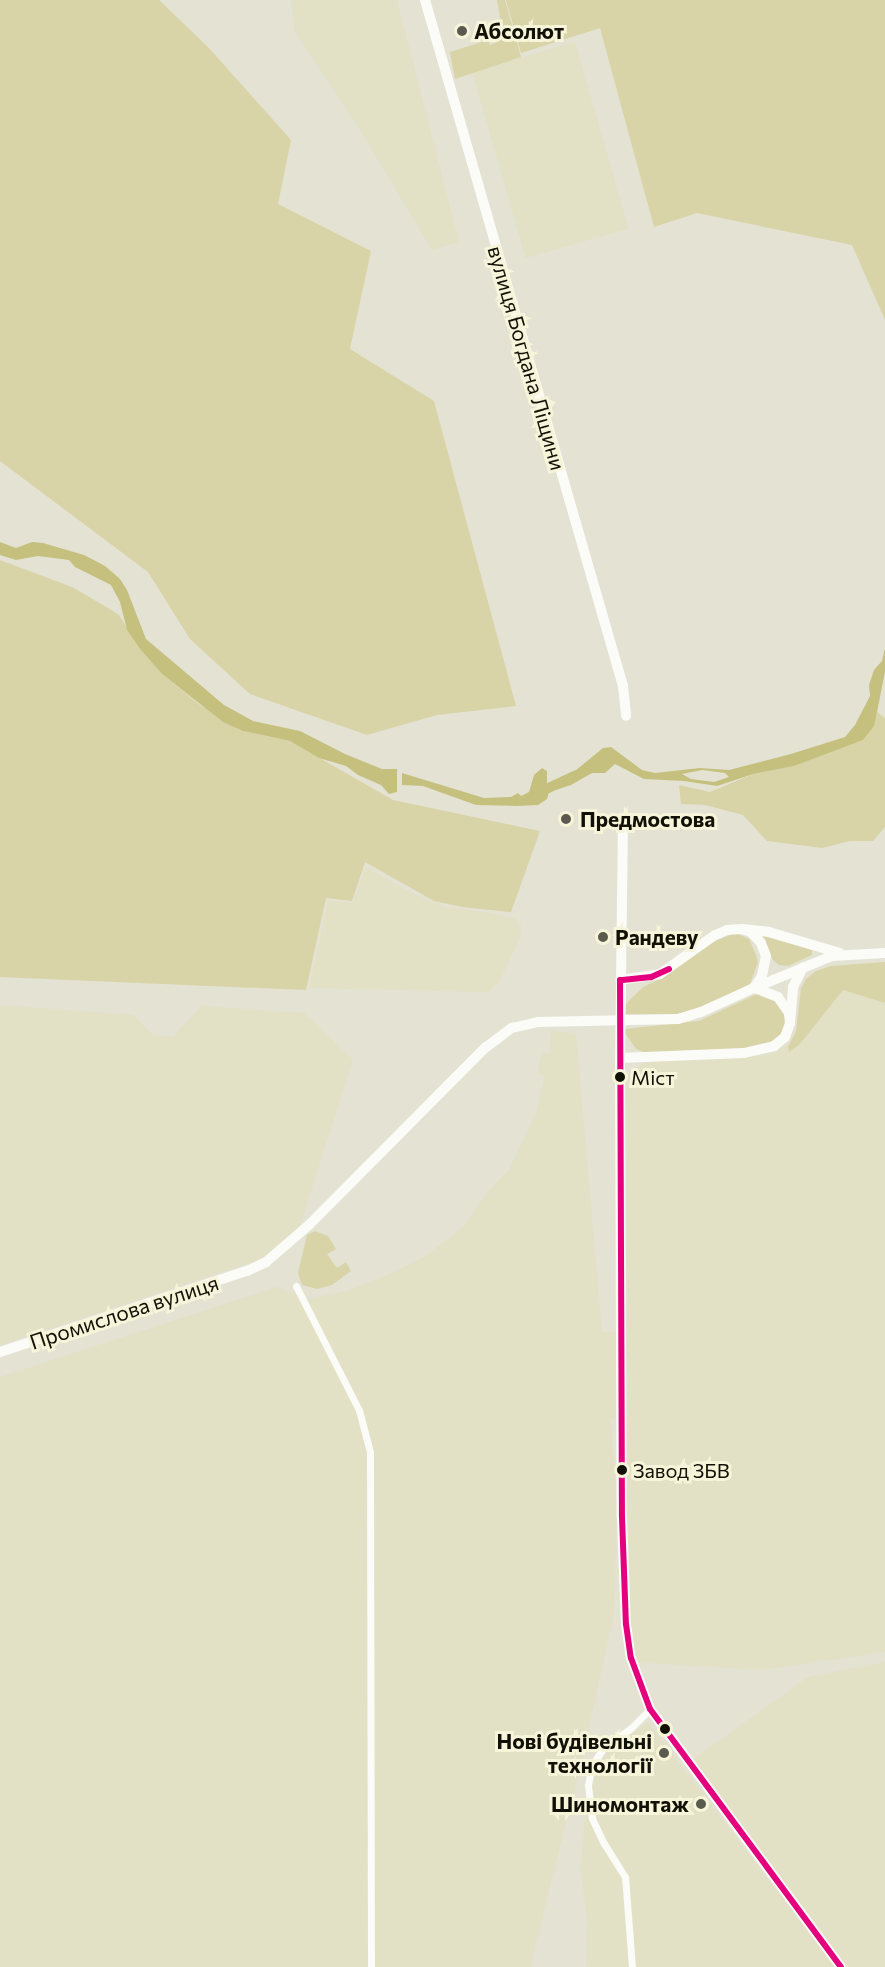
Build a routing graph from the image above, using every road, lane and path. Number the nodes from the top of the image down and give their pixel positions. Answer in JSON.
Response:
{"nodes":[{"id":1,"x":425,"y":0,"type":"edge"},
{"id":2,"x":626,"y":716,"type":"dead end"},
{"id":3,"x":623,"y":818,"type":"dead end"},
{"id":4,"x":741,"y":929,"type":"junction"},
{"id":5,"x":844,"y":953,"type":"junction"},
{"id":6,"x":885,"y":953,"type":"edge"},
{"id":7,"x":803,"y":967,"type":"junction"},
{"id":8,"x":620,"y":980,"type":"junction"},
{"id":9,"x":754,"y":988,"type":"junction"},
{"id":10,"x":790,"y":1023,"type":"junction"},
{"id":11,"x":620,"y":1059,"type":"junction"},
{"id":12,"x":296,"y":1286,"type":"dead end"},
{"id":13,"x":0,"y":1352,"type":"edge"},
{"id":14,"x":650,"y":1709,"type":"junction"},
{"id":15,"x":371,"y":1967,"type":"edge"},
{"id":16,"x":632,"y":1967,"type":"edge"},
{"id":17,"x":841,"y":1967,"type":"edge"}],
"edges":[{"from":1,"to":2,"type":"main road","name":"вулиця Богдана Ліщини"},
{"from":3,"to":8,"type":"main road"},
{"from":4,"to":5,"type":"main road"},
{"from":4,"to":8,"type":"main road"},
{"from":4,"to":9,"type":"main road"},
{"from":5,"to":6,"type":"main road"},
{"from":5,"to":7,"type":"main road","name":"Промислова вулиця"},
{"from":7,"to":9,"type":"main road","name":"Промислова вулиця"},
{"from":7,"to":10,"type":"main road"},
{"from":8,"to":11,"type":"main road"},
{"from":9,"to":10,"type":"main road"},
{"from":9,"to":13,"type":"main road","name":"Промислова вулиця"},
{"from":10,"to":11,"type":"main road"},
{"from":11,"to":14,"type":"main road"},
{"from":12,"to":15,"type":"street"},
{"from":14,"to":16,"type":"street"},
{"from":14,"to":17,"type":"main road"}]}
